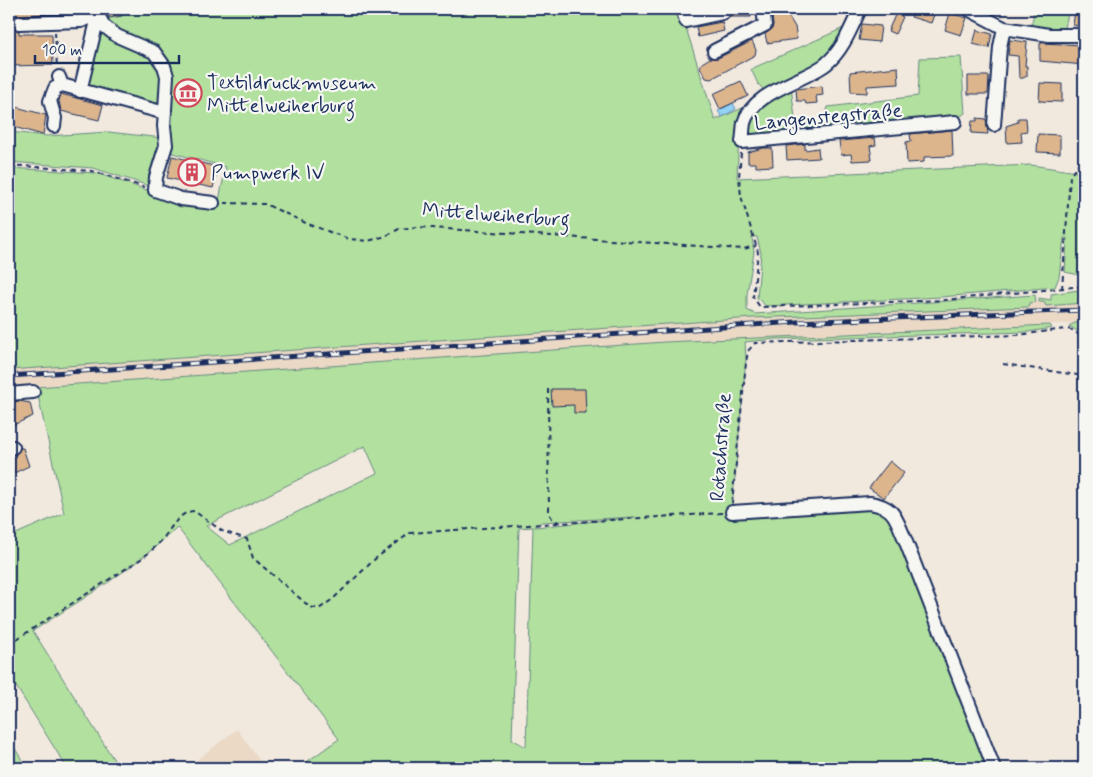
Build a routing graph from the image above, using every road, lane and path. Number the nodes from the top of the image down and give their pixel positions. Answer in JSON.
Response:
{"nodes":[{"id":1,"x":682,"y":9,"type":"edge"},
{"id":2,"x":722,"y":9,"type":"edge"},
{"id":3,"x":763,"y":9,"type":"edge"},
{"id":4,"x":860,"y":9,"type":"edge"},
{"id":5,"x":968,"y":9,"type":"edge"},
{"id":6,"x":99,"y":12,"type":"edge"},
{"id":7,"x":55,"y":22,"type":"junction"},
{"id":8,"x":19,"y":23,"type":"tunnel mouth"},
{"id":9,"x":1004,"y":28,"type":"junction"},
{"id":10,"x":1084,"y":35,"type":"edge"},
{"id":11,"x":714,"y":51,"type":"dead end"},
{"id":12,"x":61,"y":81,"type":"junction"},
{"id":13,"x":80,"y":91,"type":"junction"},
{"id":14,"x":165,"y":113,"type":"junction"},
{"id":15,"x":955,"y":122,"type":"dead end"},
{"id":16,"x":54,"y":126,"type":"dead end"},
{"id":17,"x":994,"y":126,"type":"dead end"},
{"id":18,"x":742,"y":142,"type":"junction"},
{"id":19,"x":1084,"y":144,"type":"edge"},
{"id":20,"x":9,"y":165,"type":"edge"},
{"id":21,"x":155,"y":190,"type":"junction"},
{"id":22,"x":213,"y":203,"type":"joint"},
{"id":23,"x":756,"y":246,"type":"junction"},
{"id":24,"x":1084,"y":286,"type":"edge"},
{"id":25,"x":1062,"y":289,"type":"junction"},
{"id":26,"x":1084,"y":338,"type":"edge"},
{"id":27,"x":1004,"y":364,"type":"dead end"},
{"id":28,"x":1084,"y":376,"type":"edge"},
{"id":29,"x":548,"y":390,"type":"dead end"},
{"id":30,"x":33,"y":392,"type":"dead end"},
{"id":31,"x":9,"y":394,"type":"edge"},
{"id":32,"x":732,"y":512,"type":"junction"},
{"id":33,"x":561,"y":523,"type":"junction"},
{"id":34,"x":9,"y":644,"type":"edge"},
{"id":35,"x":994,"y":768,"type":"edge"}],
"edges":[{"from":1,"to":2,"type":"street"},
{"from":3,"to":11,"type":"street"},
{"from":4,"to":18,"type":"street","name":"Langenstegstraße"},
{"from":5,"to":9,"type":"street"},
{"from":6,"to":7,"type":"street"},
{"from":6,"to":13,"type":"street"},
{"from":6,"to":14,"type":"street"},
{"from":7,"to":8,"type":"street"},
{"from":7,"to":12,"type":"path"},
{"from":9,"to":10,"type":"street"},
{"from":9,"to":17,"type":"street"},
{"from":12,"to":13,"type":"street"},
{"from":12,"to":16,"type":"street"},
{"from":13,"to":14,"type":"street"},
{"from":14,"to":21,"type":"street"},
{"from":15,"to":18,"type":"street","name":"Langenstegstraße"},
{"from":18,"to":23,"type":"path"},
{"from":19,"to":25,"type":"path"},
{"from":20,"to":21,"type":"path"},
{"from":21,"to":22,"type":"street"},
{"from":22,"to":23,"type":"path","name":"Mittelweiherburg"},
{"from":23,"to":25,"type":"path"},
{"from":24,"to":25,"type":"path"},
{"from":26,"to":32,"type":"path","name":"Rotachstraße"},
{"from":27,"to":28,"type":"path"},
{"from":29,"to":33,"type":"path"},
{"from":30,"to":31,"type":"street"},
{"from":32,"to":33,"type":"path"},
{"from":32,"to":35,"type":"street","name":"Rotachstraße"},
{"from":33,"to":34,"type":"path"}]}
